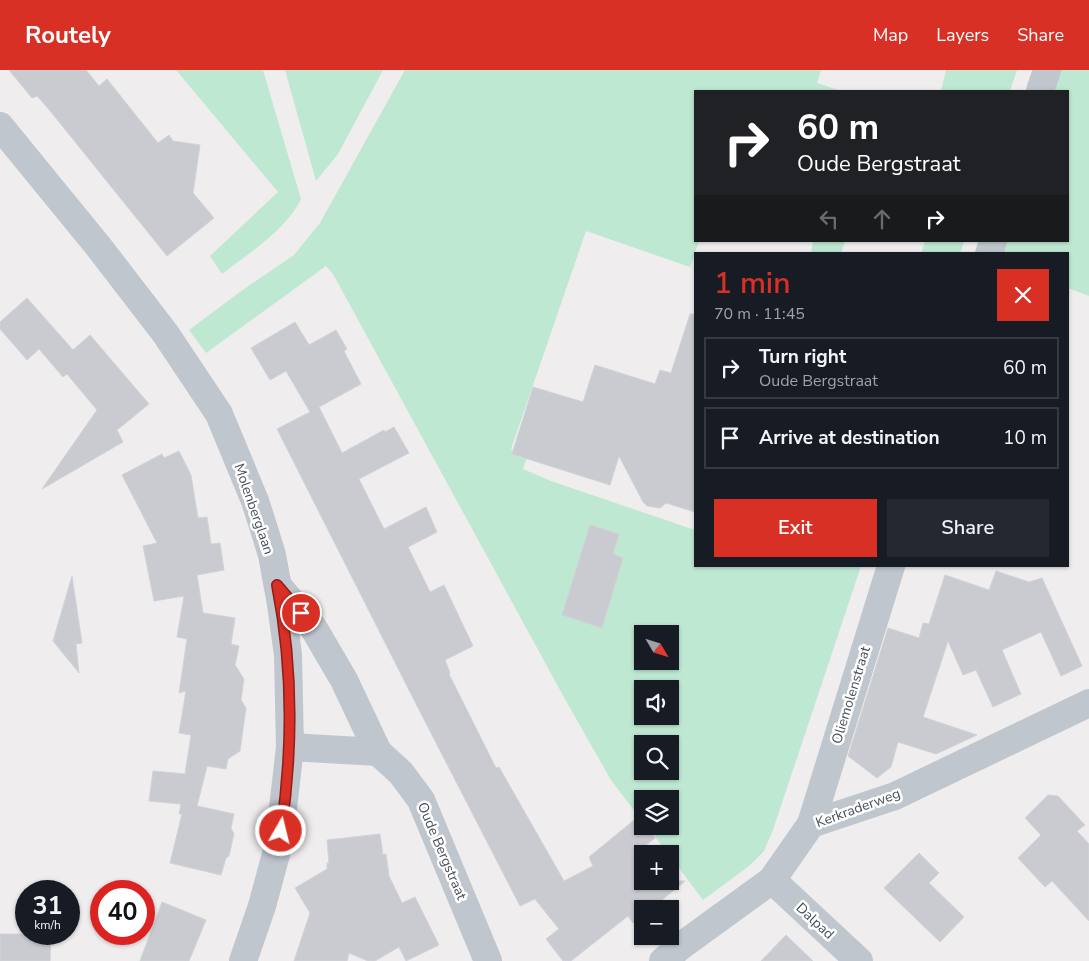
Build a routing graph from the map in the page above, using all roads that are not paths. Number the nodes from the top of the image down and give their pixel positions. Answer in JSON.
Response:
{"nodes":[{"id":1,"x":1047,"y":70,"type":"edge"},
{"id":2,"x":1040,"y":90,"type":"edge"},
{"id":3,"x":0,"y":126,"type":"edge"},
{"id":4,"x":891,"y":567,"type":"edge"},
{"id":5,"x":277,"y":585,"type":"junction"},
{"id":6,"x":1088,"y":705,"type":"edge"},
{"id":7,"x":290,"y":747,"type":"junction"},
{"id":8,"x":378,"y":752,"type":"junction"},
{"id":9,"x":811,"y":824,"type":"junction"},
{"id":10,"x":772,"y":880,"type":"junction"},
{"id":11,"x":243,"y":961,"type":"edge"},
{"id":12,"x":488,"y":961,"type":"edge"},
{"id":13,"x":663,"y":961,"type":"edge"},
{"id":14,"x":858,"y":961,"type":"edge"}],
"edges":[{"from":1,"to":2,"type":"street"},
{"from":3,"to":5,"type":"street","name":"Molenberglaan"},
{"from":4,"to":9,"type":"street","name":"Oliemolenstraat"},
{"from":5,"to":7,"type":"street","name":"Molenberglaan"},
{"from":5,"to":8,"type":"street","name":"Oude Bergstraat"},
{"from":6,"to":9,"type":"street","name":"Kerkraderweg"},
{"from":7,"to":8,"type":"street"},
{"from":7,"to":11,"type":"street","name":"Molenberglaan"},
{"from":8,"to":12,"type":"street","name":"Oude Bergstraat"},
{"from":9,"to":10,"type":"street","name":"Kerkraderweg"},
{"from":10,"to":13,"type":"street","name":"Kerkraderweg"},
{"from":10,"to":14,"type":"street","name":"Dalpad"}]}
